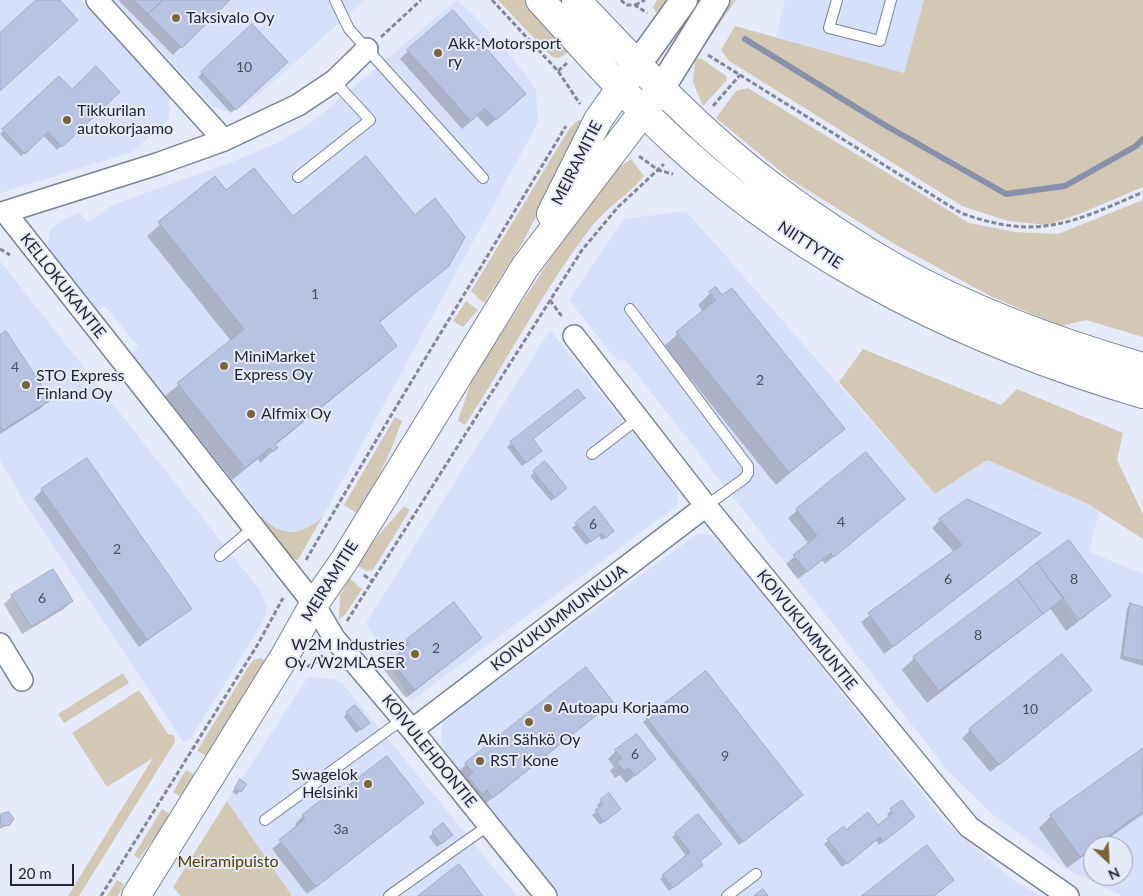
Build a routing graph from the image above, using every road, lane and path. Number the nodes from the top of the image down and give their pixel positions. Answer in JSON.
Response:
{"nodes":[{"id":1,"x":97,"y":0,"type":"edge"},
{"id":2,"x":335,"y":0,"type":"edge"},
{"id":3,"x":421,"y":0,"type":"edge"},
{"id":4,"x":540,"y":0,"type":"edge"},
{"id":5,"x":576,"y":0,"type":"edge"},
{"id":6,"x":621,"y":0,"type":"edge"},
{"id":7,"x":645,"y":0,"type":"edge"},
{"id":8,"x":684,"y":0,"type":"edge"},
{"id":9,"x":716,"y":0,"type":"edge"},
{"id":10,"x":837,"y":0,"type":"edge"},
{"id":11,"x":891,"y":0,"type":"edge"},
{"id":12,"x":635,"y":5,"type":"junction"},
{"id":13,"x":666,"y":26,"type":"junction"},
{"id":14,"x":688,"y":43,"type":"junction"},
{"id":15,"x":367,"y":50,"type":"junction"},
{"id":16,"x":638,"y":64,"type":"junction"},
{"id":17,"x":740,"y":75,"type":"junction"},
{"id":18,"x":334,"y":81,"type":"junction"},
{"id":19,"x":662,"y":87,"type":"junction"},
{"id":20,"x":621,"y":88,"type":"junction"},
{"id":21,"x":578,"y":102,"type":"dead end"},
{"id":22,"x":574,"y":109,"type":"dead end"},
{"id":23,"x":644,"y":112,"type":"junction"},
{"id":24,"x":568,"y":123,"type":"dead end"},
{"id":25,"x":697,"y":124,"type":"junction"},
{"id":26,"x":224,"y":140,"type":"junction"},
{"id":27,"x":679,"y":146,"type":"junction"},
{"id":28,"x":298,"y":177,"type":"dead end"},
{"id":29,"x":483,"y":178,"type":"dead end"},
{"id":30,"x":1143,"y":192,"type":"edge"},
{"id":31,"x":2,"y":212,"type":"edge"},
{"id":32,"x":525,"y":267,"type":"junction"},
{"id":33,"x":630,"y":309,"type":"dead end"},
{"id":34,"x":574,"y":336,"type":"dead end"},
{"id":35,"x":1143,"y":367,"type":"edge"},
{"id":36,"x":1143,"y":394,"type":"edge"},
{"id":37,"x":639,"y":418,"type":"junction"},
{"id":38,"x":592,"y":454,"type":"dead end"},
{"id":39,"x":706,"y":506,"type":"junction"},
{"id":40,"x":253,"y":528,"type":"junction"},
{"id":41,"x":220,"y":556,"type":"dead end"},
{"id":42,"x":294,"y":580,"type":"junction"},
{"id":43,"x":314,"y":604,"type":"junction"},
{"id":44,"x":334,"y":638,"type":"junction"},
{"id":45,"x":0,"y":644,"type":"edge"},
{"id":46,"x":300,"y":671,"type":"dead end"},
{"id":47,"x":22,"y":680,"type":"dead end"},
{"id":48,"x":408,"y":724,"type":"junction"},
{"id":49,"x":265,"y":820,"type":"dead end"},
{"id":50,"x":489,"y":825,"type":"junction"},
{"id":51,"x":756,"y":874,"type":"dead end"},
{"id":52,"x":101,"y":896,"type":"edge"},
{"id":53,"x":136,"y":896,"type":"edge"},
{"id":54,"x":388,"y":896,"type":"edge"},
{"id":55,"x":546,"y":896,"type":"edge"},
{"id":56,"x":727,"y":896,"type":"edge"},
{"id":57,"x":1068,"y":896,"type":"edge"}],
"edges":[{"from":1,"to":26,"type":"street"},
{"from":2,"to":15,"type":"lane"},
{"from":3,"to":15,"type":"path"},
{"from":4,"to":20,"type":"main road","name":"NIITTYTIE"},
{"from":5,"to":16,"type":"main road","name":"NIITTYTIE"},
{"from":6,"to":12,"type":"path"},
{"from":7,"to":12,"type":"path"},
{"from":8,"to":13,"type":"street"},
{"from":9,"to":14,"type":"street"},
{"from":10,"to":11,"type":"lane"},
{"from":12,"to":13,"type":"path"},
{"from":13,"to":16,"type":"street"},
{"from":14,"to":17,"type":"path"},
{"from":14,"to":19,"type":"street"},
{"from":15,"to":18,"type":"street","name":"KELLOKUKANTIE"},
{"from":15,"to":29,"type":"lane"},
{"from":16,"to":19,"type":"main road","name":"NIITTYTIE"},
{"from":16,"to":20,"type":"main road","name":"MEIRAMITIE"},
{"from":17,"to":25,"type":"path"},
{"from":17,"to":30,"type":"path"},
{"from":18,"to":26,"type":"street","name":"KELLOKUKANTIE"},
{"from":18,"to":28,"type":"lane"},
{"from":19,"to":23,"type":"main road","name":"MEIRAMITIE"},
{"from":19,"to":25,"type":"main road","name":"NIITTYTIE"},
{"from":20,"to":23,"type":"main road","name":"NIITTYTIE"},
{"from":20,"to":32,"type":"main road","name":"MEIRAMITIE"},
{"from":21,"to":22,"type":"path"},
{"from":23,"to":27,"type":"main road","name":"NIITTYTIE"},
{"from":23,"to":32,"type":"main road","name":"MEIRAMITIE"},
{"from":24,"to":42,"type":"path"},
{"from":25,"to":35,"type":"main road","name":"NIITTYTIE"},
{"from":26,"to":31,"type":"street","name":"KELLOKUKANTIE"},
{"from":27,"to":36,"type":"main road","name":"NIITTYTIE"},
{"from":27,"to":44,"type":"path"},
{"from":31,"to":40,"type":"street","name":"KELLOKUKANTIE"},
{"from":32,"to":43,"type":"main road","name":"MEIRAMITIE"},
{"from":33,"to":39,"type":"lane"},
{"from":34,"to":37,"type":"street","name":"KOIVUKUMMUNTIE"},
{"from":37,"to":38,"type":"lane"},
{"from":37,"to":39,"type":"street","name":"KOIVUKUMMUNTIE"},
{"from":39,"to":48,"type":"street","name":"KOIVUKUMMUNKUJA"},
{"from":39,"to":57,"type":"street","name":"KOIVUKUMMUNTIE"},
{"from":40,"to":41,"type":"lane"},
{"from":40,"to":42,"type":"street","name":"KELLOKUKANTIE"},
{"from":42,"to":43,"type":"street","name":"KELLOKUKANTIE"},
{"from":42,"to":52,"type":"path"},
{"from":43,"to":44,"type":"street","name":"KOIVULEHDONTIE"},
{"from":43,"to":53,"type":"main road","name":"MEIRAMITIE"},
{"from":44,"to":46,"type":"path"},
{"from":44,"to":48,"type":"street","name":"KOIVULEHDONTIE"},
{"from":45,"to":47,"type":"street"},
{"from":48,"to":49,"type":"lane"},
{"from":48,"to":50,"type":"street","name":"KOIVULEHDONTIE"},
{"from":50,"to":54,"type":"lane"},
{"from":50,"to":55,"type":"street","name":"KOIVULEHDONTIE"},
{"from":51,"to":56,"type":"lane"}]}
